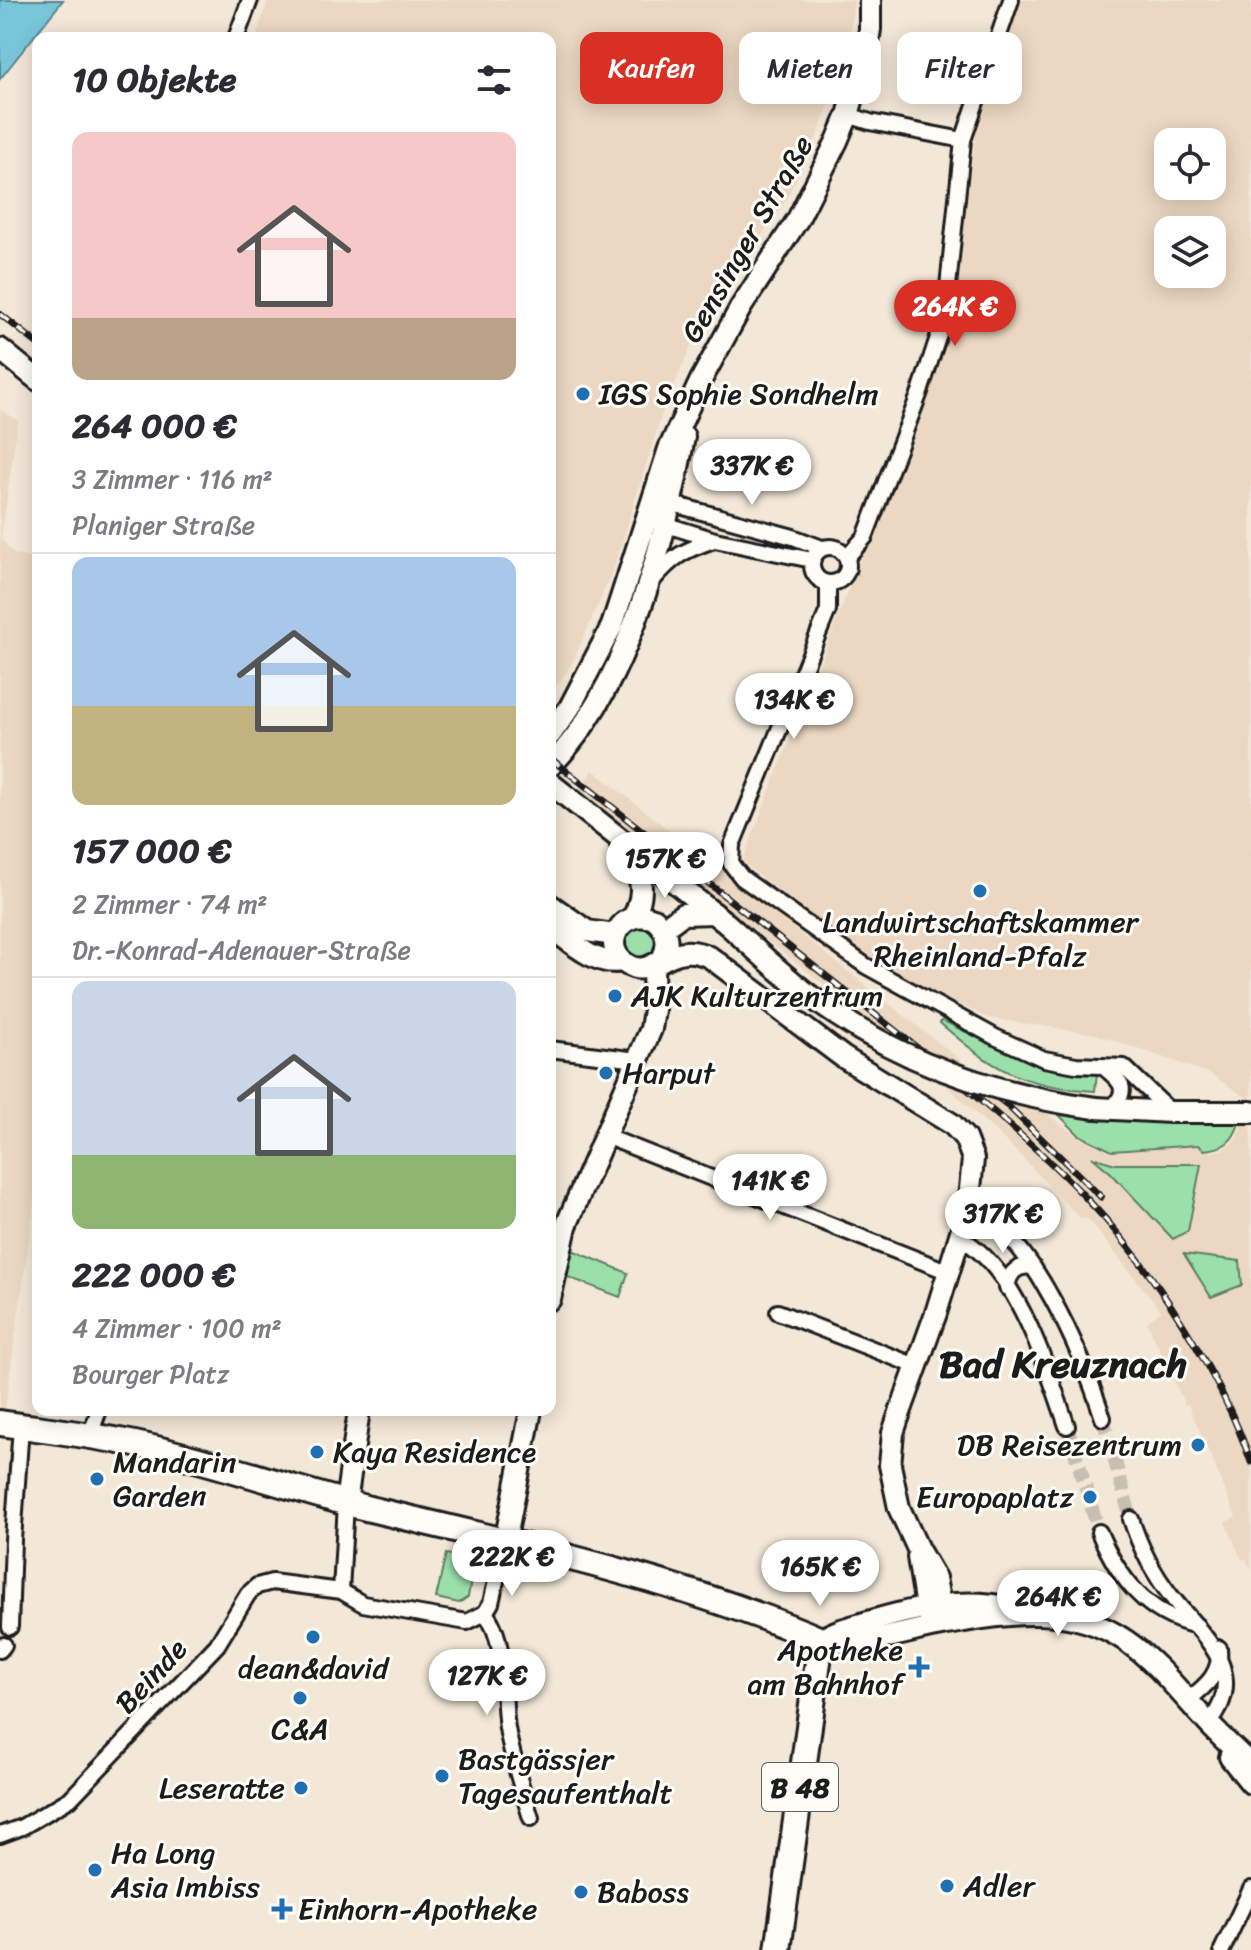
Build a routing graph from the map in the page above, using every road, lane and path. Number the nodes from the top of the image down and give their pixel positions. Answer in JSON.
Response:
{"nodes":[{"id":1,"x":250,"y":0,"type":"edge"},
{"id":2,"x":870,"y":0,"type":"edge"},
{"id":3,"x":1011,"y":0,"type":"edge"},
{"id":4,"x":238,"y":32,"type":"edge"},
{"id":5,"x":848,"y":115,"type":"junction"},
{"id":6,"x":963,"y":140,"type":"junction"},
{"id":7,"x":0,"y":349,"type":"edge"},
{"id":8,"x":31,"y":374,"type":"edge"},
{"id":9,"x":658,"y":511,"type":"junction"},
{"id":10,"x":715,"y":540,"type":"junction"},
{"id":11,"x":817,"y":554,"type":"junction"},
{"id":12,"x":847,"y":557,"type":"junction"},
{"id":13,"x":828,"y":583,"type":"junction"},
{"id":14,"x":646,"y":587,"type":"junction"},
{"id":15,"x":556,"y":727,"type":"edge"},
{"id":16,"x":556,"y":759,"type":"edge"},
{"id":17,"x":556,"y":788,"type":"edge"},
{"id":18,"x":612,"y":832,"type":"junction"},
{"id":19,"x":556,"y":909,"type":"edge"},
{"id":20,"x":634,"y":916,"type":"junction"},
{"id":21,"x":720,"y":918,"type":"junction"},
{"id":22,"x":556,"y":931,"type":"edge"},
{"id":23,"x":665,"y":931,"type":"junction"},
{"id":24,"x":615,"y":935,"type":"junction"},
{"id":25,"x":622,"y":961,"type":"junction"},
{"id":26,"x":658,"y":962,"type":"junction"},
{"id":27,"x":751,"y":987,"type":"junction"},
{"id":28,"x":556,"y":1050,"type":"edge"},
{"id":29,"x":637,"y":1060,"type":"junction"},
{"id":30,"x":1102,"y":1066,"type":"junction"},
{"id":31,"x":1103,"y":1109,"type":"junction"},
{"id":32,"x":1171,"y":1112,"type":"junction"},
{"id":33,"x":1242,"y":1112,"type":"edge"},
{"id":34,"x":605,"y":1136,"type":"junction"},
{"id":35,"x":968,"y":1209,"type":"junction"},
{"id":36,"x":960,"y":1238,"type":"junction"},
{"id":37,"x":1033,"y":1267,"type":"junction"},
{"id":38,"x":556,"y":1272,"type":"edge"},
{"id":39,"x":949,"y":1272,"type":"junction"},
{"id":40,"x":1007,"y":1288,"type":"junction"},
{"id":41,"x":778,"y":1312,"type":"dead end"},
{"id":42,"x":916,"y":1366,"type":"junction"},
{"id":43,"x":97,"y":1416,"type":"edge"},
{"id":44,"x":358,"y":1416,"type":"edge"},
{"id":45,"x":530,"y":1416,"type":"edge"},
{"id":46,"x":1103,"y":1418,"type":"tunnel mouth"},
{"id":47,"x":11,"y":1425,"type":"edge"},
{"id":48,"x":1067,"y":1426,"type":"tunnel mouth"},
{"id":49,"x":90,"y":1435,"type":"junction"},
{"id":50,"x":346,"y":1503,"type":"junction"},
{"id":51,"x":1131,"y":1519,"type":"tunnel mouth"},
{"id":52,"x":1099,"y":1532,"type":"tunnel mouth"},
{"id":53,"x":505,"y":1542,"type":"junction"},
{"id":54,"x":341,"y":1591,"type":"junction"},
{"id":55,"x":1170,"y":1596,"type":"junction"},
{"id":56,"x":1156,"y":1610,"type":"junction"},
{"id":57,"x":485,"y":1613,"type":"junction"},
{"id":58,"x":935,"y":1613,"type":"junction"},
{"id":59,"x":1198,"y":1626,"type":"junction"},
{"id":60,"x":10,"y":1627,"type":"dead end"},
{"id":61,"x":844,"y":1629,"type":"junction"},
{"id":62,"x":798,"y":1630,"type":"junction"},
{"id":63,"x":821,"y":1640,"type":"junction"},
{"id":64,"x":1219,"y":1648,"type":"junction"},
{"id":65,"x":1188,"y":1700,"type":"junction"},
{"id":66,"x":1209,"y":1723,"type":"junction"},
{"id":67,"x":1251,"y":1765,"type":"edge"},
{"id":68,"x":1251,"y":1783,"type":"edge"},
{"id":69,"x":531,"y":1818,"type":"dead end"},
{"id":70,"x":0,"y":1835,"type":"edge"},
{"id":71,"x":1251,"y":1889,"type":"edge"},
{"id":72,"x":778,"y":1950,"type":"edge"},
{"id":73,"x":1222,"y":1950,"type":"edge"}],
"edges":[{"from":1,"to":4,"type":"street"},
{"from":2,"to":5,"type":"street","name":"Gensinger Straße"},
{"from":3,"to":6,"type":"street"},
{"from":5,"to":6,"type":"street"},
{"from":5,"to":9,"type":"street","name":"Gensinger Straße"},
{"from":6,"to":12,"type":"street"},
{"from":7,"to":8,"type":"street"},
{"from":9,"to":10,"type":"street"},
{"from":9,"to":11,"type":"street"},
{"from":9,"to":14,"type":"street","name":"Gensinger Straße"},
{"from":9,"to":15,"type":"street","name":"Gensinger Straße"},
{"from":10,"to":11,"type":"street"},
{"from":10,"to":14,"type":"street"},
{"from":11,"to":12,"type":"street"},
{"from":11,"to":13,"type":"street"},
{"from":12,"to":13,"type":"street"},
{"from":13,"to":30,"type":"street"},
{"from":14,"to":16,"type":"street","name":"Gensinger Straße"},
{"from":17,"to":18,"type":"street"},
{"from":18,"to":20,"type":"street"},
{"from":18,"to":21,"type":"street"},
{"from":19,"to":24,"type":"street"},
{"from":20,"to":23,"type":"street"},
{"from":20,"to":24,"type":"street"},
{"from":21,"to":23,"type":"street"},
{"from":21,"to":31,"type":"street","bridge":true},
{"from":22,"to":25,"type":"street"},
{"from":23,"to":26,"type":"street"},
{"from":23,"to":27,"type":"street"},
{"from":24,"to":25,"type":"street"},
{"from":25,"to":26,"type":"street"},
{"from":26,"to":27,"type":"street"},
{"from":26,"to":29,"type":"street"},
{"from":27,"to":35,"type":"street"},
{"from":28,"to":29,"type":"street"},
{"from":29,"to":34,"type":"street"},
{"from":30,"to":31,"type":"street"},
{"from":30,"to":32,"type":"street"},
{"from":31,"to":32,"type":"street"},
{"from":32,"to":33,"type":"street"},
{"from":34,"to":38,"type":"street"},
{"from":34,"to":39,"type":"street"},
{"from":35,"to":36,"type":"street"},
{"from":35,"to":37,"type":"street"},
{"from":36,"to":39,"type":"street"},
{"from":36,"to":40,"type":"street"},
{"from":37,"to":40,"type":"street"},
{"from":37,"to":46,"type":"street"},
{"from":39,"to":42,"type":"street"},
{"from":40,"to":48,"type":"street"},
{"from":41,"to":42,"type":"street"},
{"from":42,"to":58,"type":"street"},
{"from":43,"to":49,"type":"street"},
{"from":44,"to":50,"type":"street"},
{"from":45,"to":53,"type":"street"},
{"from":47,"to":49,"type":"main road"},
{"from":47,"to":60,"type":"street"},
{"from":49,"to":50,"type":"main road"},
{"from":50,"to":53,"type":"main road"},
{"from":50,"to":54,"type":"street"},
{"from":51,"to":55,"type":"street"},
{"from":52,"to":56,"type":"street"},
{"from":53,"to":57,"type":"street"},
{"from":53,"to":62,"type":"main road"},
{"from":54,"to":57,"type":"street"},
{"from":54,"to":70,"type":"street","name":"Beinde"},
{"from":55,"to":56,"type":"street"},
{"from":55,"to":59,"type":"street"},
{"from":56,"to":59,"type":"street"},
{"from":57,"to":69,"type":"street"},
{"from":58,"to":61,"type":"street"},
{"from":58,"to":63,"type":"street"},
{"from":58,"to":65,"type":"street"},
{"from":59,"to":64,"type":"street"},
{"from":61,"to":62,"type":"street"},
{"from":61,"to":63,"type":"street"},
{"from":62,"to":63,"type":"main road"},
{"from":63,"to":72,"type":"main road","number":"B 48"},
{"from":64,"to":65,"type":"street"},
{"from":64,"to":66,"type":"street"},
{"from":65,"to":66,"type":"street"},
{"from":66,"to":67,"type":"street"},
{"from":66,"to":68,"type":"street"},
{"from":71,"to":73,"type":"street"}]}
